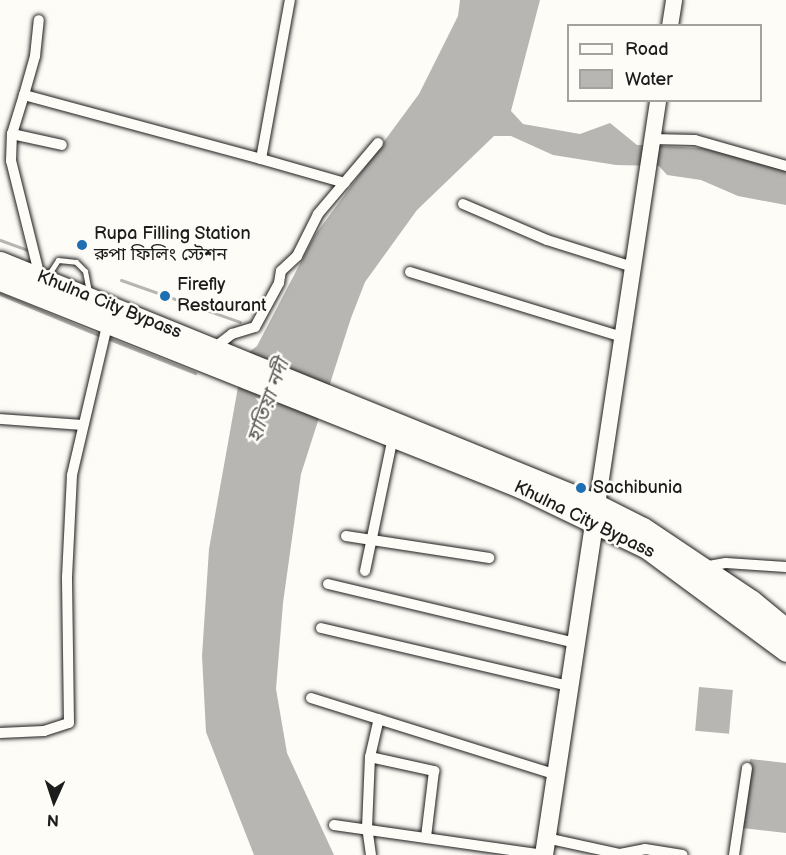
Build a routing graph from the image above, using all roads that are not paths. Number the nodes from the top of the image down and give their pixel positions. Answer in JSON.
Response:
{"nodes":[{"id":1,"x":290,"y":0,"type":"edge"},
{"id":2,"x":674,"y":0,"type":"edge"},
{"id":3,"x":39,"y":20,"type":"dead end"},
{"id":4,"x":670,"y":24,"type":"edge"},
{"id":5,"x":24,"y":95,"type":"junction"},
{"id":6,"x":658,"y":102,"type":"edge"},
{"id":7,"x":12,"y":134,"type":"junction"},
{"id":8,"x":652,"y":142,"type":"junction"},
{"id":9,"x":378,"y":143,"type":"dead end"},
{"id":10,"x":62,"y":145,"type":"dead end"},
{"id":11,"x":261,"y":159,"type":"junction"},
{"id":12,"x":786,"y":166,"type":"edge"},
{"id":13,"x":345,"y":183,"type":"junction"},
{"id":14,"x":463,"y":204,"type":"dead end"},
{"id":15,"x":0,"y":262,"type":"edge"},
{"id":16,"x":633,"y":267,"type":"junction"},
{"id":17,"x":410,"y":272,"type":"dead end"},
{"id":18,"x":43,"y":278,"type":"junction"},
{"id":19,"x":0,"y":280,"type":"edge"},
{"id":20,"x":108,"y":321,"type":"junction"},
{"id":21,"x":622,"y":337,"type":"junction"},
{"id":22,"x":214,"y":354,"type":"junction"},
{"id":23,"x":364,"y":418,"type":"junction"},
{"id":24,"x":0,"y":419,"type":"edge"},
{"id":25,"x":81,"y":425,"type":"junction"},
{"id":26,"x":393,"y":437,"type":"junction"},
{"id":27,"x":595,"y":514,"type":"junction"},
{"id":28,"x":346,"y":536,"type":"dead end"},
{"id":29,"x":370,"y":540,"type":"junction"},
{"id":30,"x":489,"y":558,"type":"dead end"},
{"id":31,"x":786,"y":567,"type":"edge"},
{"id":32,"x":702,"y":568,"type":"junction"},
{"id":33,"x":365,"y":571,"type":"dead end"},
{"id":34,"x":328,"y":584,"type":"dead end"},
{"id":35,"x":321,"y":628,"type":"dead end"},
{"id":36,"x":786,"y":629,"type":"edge"},
{"id":37,"x":576,"y":643,"type":"junction"},
{"id":38,"x":786,"y":651,"type":"edge"},
{"id":39,"x":569,"y":686,"type":"junction"},
{"id":40,"x":310,"y":698,"type":"dead end"},
{"id":41,"x":379,"y":719,"type":"junction"},
{"id":42,"x":0,"y":733,"type":"edge"},
{"id":43,"x":370,"y":758,"type":"junction"},
{"id":44,"x":747,"y":768,"type":"dead end"},
{"id":45,"x":556,"y":775,"type":"junction"},
{"id":46,"x":334,"y":825,"type":"dead end"},
{"id":47,"x":367,"y":828,"type":"junction"},
{"id":48,"x":426,"y":837,"type":"junction"},
{"id":49,"x":545,"y":849,"type":"edge"},
{"id":50,"x":371,"y":855,"type":"edge"},
{"id":51,"x":683,"y":855,"type":"edge"},
{"id":52,"x":734,"y":855,"type":"edge"}],
"edges":[{"from":1,"to":11,"type":"street"},
{"from":2,"to":4,"type":"street"},
{"from":3,"to":5,"type":"street"},
{"from":5,"to":7,"type":"street"},
{"from":5,"to":11,"type":"street"},
{"from":6,"to":8,"type":"street"},
{"from":7,"to":10,"type":"street"},
{"from":7,"to":18,"type":"street"},
{"from":8,"to":12,"type":"street"},
{"from":8,"to":16,"type":"street"},
{"from":9,"to":13,"type":"street"},
{"from":11,"to":13,"type":"street"},
{"from":13,"to":22,"type":"street"},
{"from":14,"to":16,"type":"street"},
{"from":15,"to":18,"type":"highway","name":"Khulna City Bypass"},
{"from":16,"to":21,"type":"street"},
{"from":17,"to":21,"type":"street"},
{"from":18,"to":22,"type":"highway","name":"Khulna City Bypass"},
{"from":19,"to":20,"type":"highway","name":"Khulna City Bypass"},
{"from":20,"to":22,"type":"highway","name":"Khulna City Bypass"},
{"from":20,"to":25,"type":"street"},
{"from":21,"to":27,"type":"street"},
{"from":22,"to":23,"type":"highway"},
{"from":23,"to":26,"type":"highway","name":"Khulna City Bypass"},
{"from":23,"to":27,"type":"highway","name":"Khulna City Bypass"},
{"from":24,"to":25,"type":"street"},
{"from":25,"to":42,"type":"street"},
{"from":26,"to":27,"type":"highway","name":"Khulna City Bypass"},
{"from":26,"to":29,"type":"street"},
{"from":27,"to":32,"type":"highway","name":"Khulna City Bypass"},
{"from":27,"to":37,"type":"main road"},
{"from":27,"to":38,"type":"highway","name":"Khulna City Bypass"},
{"from":28,"to":29,"type":"street"},
{"from":29,"to":30,"type":"street"},
{"from":29,"to":33,"type":"street"},
{"from":31,"to":32,"type":"street"},
{"from":32,"to":36,"type":"highway","name":"Khulna City Bypass"},
{"from":34,"to":37,"type":"street"},
{"from":35,"to":39,"type":"street"},
{"from":37,"to":39,"type":"main road"},
{"from":39,"to":45,"type":"main road"},
{"from":40,"to":41,"type":"street"},
{"from":41,"to":43,"type":"street"},
{"from":41,"to":45,"type":"street"},
{"from":43,"to":47,"type":"street"},
{"from":43,"to":48,"type":"street"},
{"from":44,"to":52,"type":"street"},
{"from":45,"to":49,"type":"main road"},
{"from":46,"to":47,"type":"street"},
{"from":47,"to":48,"type":"street"},
{"from":47,"to":50,"type":"street"},
{"from":48,"to":49,"type":"street"},
{"from":49,"to":51,"type":"street"}]}
